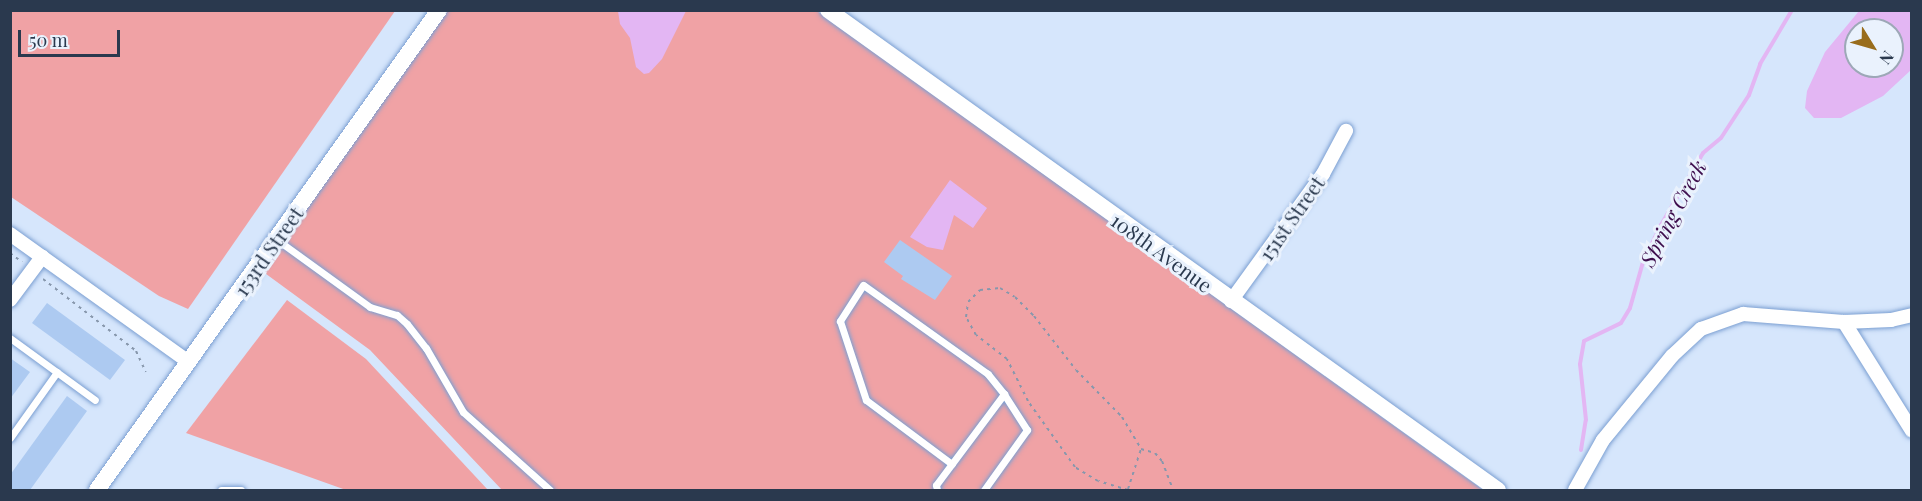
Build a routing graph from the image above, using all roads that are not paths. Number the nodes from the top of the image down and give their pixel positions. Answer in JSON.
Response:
{"nodes":[{"id":1,"x":439,"y":10,"type":"edge"},
{"id":2,"x":828,"y":10,"type":"edge"},
{"id":3,"x":1346,"y":131,"type":"dead end"},
{"id":4,"x":10,"y":234,"type":"edge"},
{"id":5,"x":276,"y":239,"type":"junction"},
{"id":6,"x":42,"y":257,"type":"junction"},
{"id":7,"x":10,"y":300,"type":"edge"},
{"id":8,"x":1232,"y":302,"type":"junction"},
{"id":9,"x":1911,"y":315,"type":"edge"},
{"id":10,"x":1844,"y":322,"type":"junction"},
{"id":11,"x":10,"y":338,"type":"edge"},
{"id":12,"x":189,"y":362,"type":"junction"},
{"id":13,"x":57,"y":372,"type":"junction"},
{"id":14,"x":1004,"y":394,"type":"junction"},
{"id":15,"x":95,"y":400,"type":"dead end"},
{"id":16,"x":1911,"y":431,"type":"edge"},
{"id":17,"x":10,"y":438,"type":"edge"},
{"id":18,"x":952,"y":464,"type":"junction"},
{"id":19,"x":96,"y":490,"type":"edge"},
{"id":20,"x":220,"y":490,"type":"edge"},
{"id":21,"x":241,"y":490,"type":"edge"},
{"id":22,"x":550,"y":490,"type":"edge"},
{"id":23,"x":937,"y":490,"type":"edge"},
{"id":24,"x":984,"y":490,"type":"edge"},
{"id":25,"x":1498,"y":490,"type":"edge"},
{"id":26,"x":1575,"y":490,"type":"edge"}],
"edges":[{"from":1,"to":5,"type":"street","name":"153rd Street"},
{"from":2,"to":8,"type":"street","name":"108th Avenue"},
{"from":3,"to":8,"type":"street","name":"151st Street"},
{"from":4,"to":6,"type":"street"},
{"from":5,"to":12,"type":"street","name":"153rd Street"},
{"from":5,"to":22,"type":"lane"},
{"from":6,"to":7,"type":"street"},
{"from":6,"to":12,"type":"street"},
{"from":8,"to":25,"type":"street","name":"108th Avenue"},
{"from":9,"to":10,"type":"street"},
{"from":10,"to":16,"type":"street"},
{"from":10,"to":26,"type":"street"},
{"from":11,"to":13,"type":"lane"},
{"from":12,"to":19,"type":"street","name":"153rd Street"},
{"from":13,"to":15,"type":"lane"},
{"from":13,"to":17,"type":"lane"},
{"from":14,"to":18,"type":"lane"},
{"from":14,"to":18,"type":"lane"},
{"from":14,"to":24,"type":"lane"},
{"from":18,"to":23,"type":"lane"},
{"from":20,"to":21,"type":"lane"}]}
